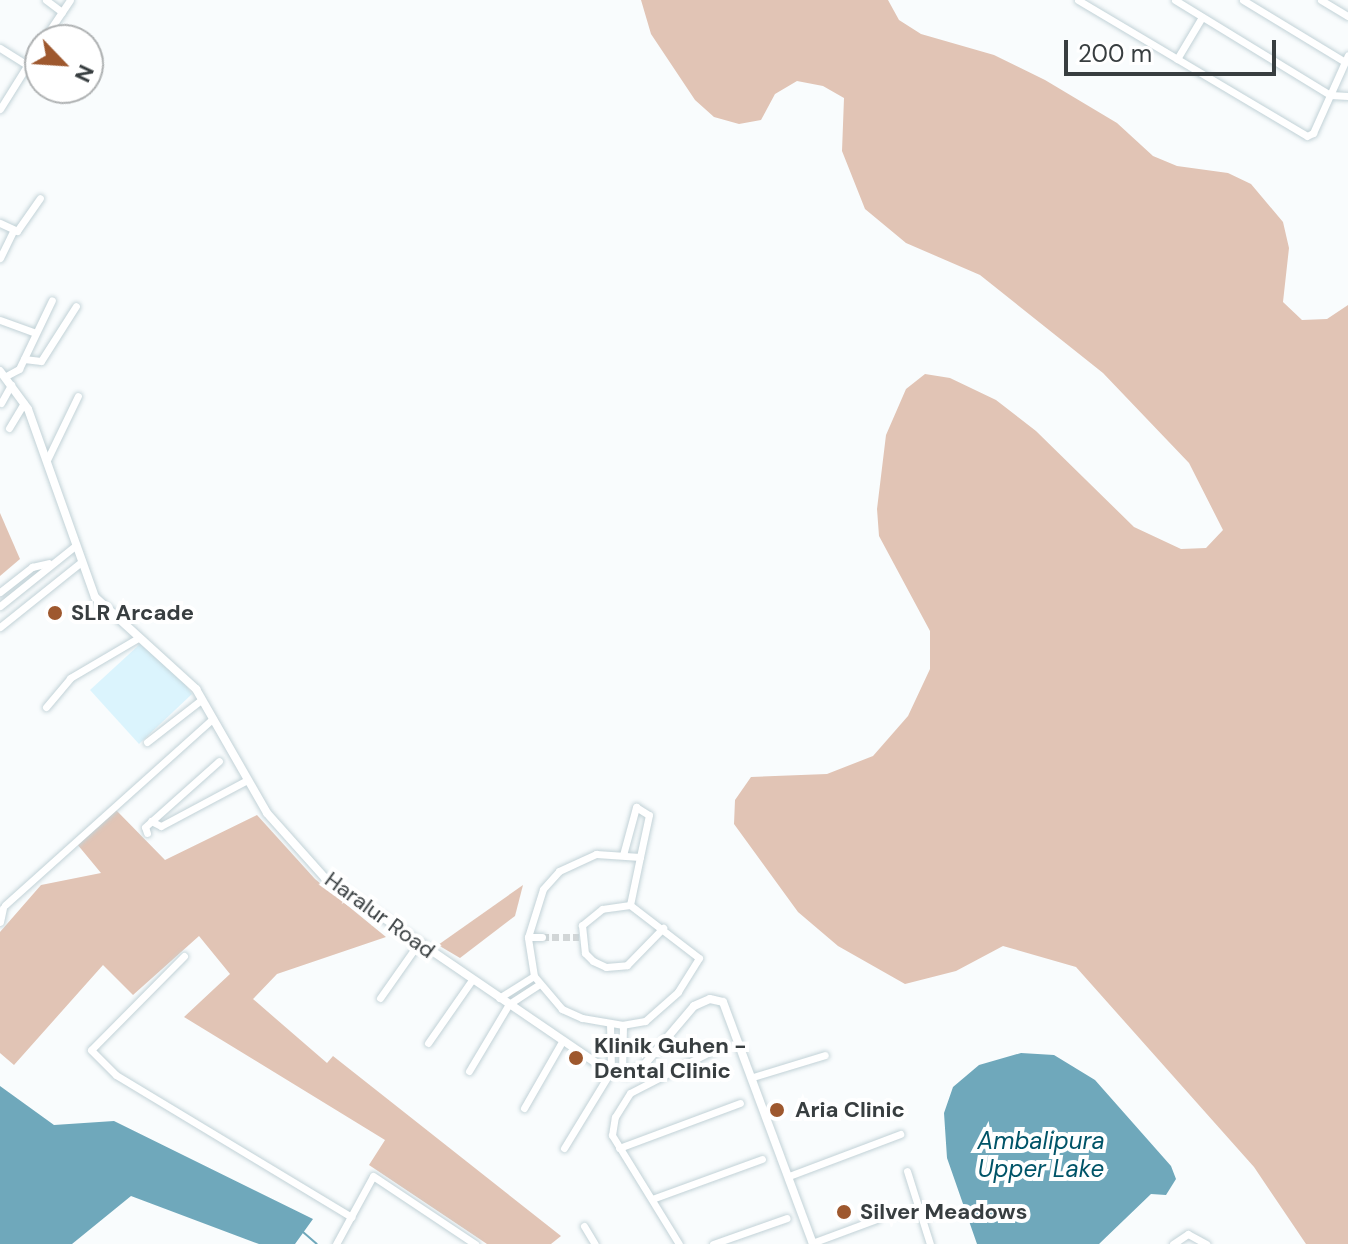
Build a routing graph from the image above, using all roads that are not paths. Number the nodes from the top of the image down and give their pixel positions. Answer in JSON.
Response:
{"nodes":[{"id":1,"x":46,"y":0,"type":"edge"},
{"id":2,"x":70,"y":0,"type":"edge"},
{"id":3,"x":1078,"y":0,"type":"edge"},
{"id":4,"x":1175,"y":0,"type":"edge"},
{"id":5,"x":1243,"y":0,"type":"edge"},
{"id":6,"x":1321,"y":0,"type":"edge"},
{"id":7,"x":62,"y":12,"type":"junction"},
{"id":8,"x":1348,"y":16,"type":"edge"},
{"id":9,"x":1202,"y":17,"type":"junction"},
{"id":10,"x":54,"y":24,"type":"edge"},
{"id":11,"x":0,"y":48,"type":"edge"},
{"id":12,"x":1346,"y":58,"type":"edge"},
{"id":13,"x":1177,"y":59,"type":"junction"},
{"id":14,"x":24,"y":63,"type":"edge"},
{"id":15,"x":24,"y":70,"type":"edge"},
{"id":16,"x":1330,"y":95,"type":"junction"},
{"id":17,"x":1348,"y":96,"type":"edge"},
{"id":18,"x":0,"y":109,"type":"edge"},
{"id":19,"x":40,"y":198,"type":"dead end"},
{"id":20,"x":0,"y":223,"type":"edge"},
{"id":21,"x":13,"y":231,"type":"junction"},
{"id":22,"x":0,"y":258,"type":"edge"},
{"id":23,"x":52,"y":300,"type":"dead end"},
{"id":24,"x":76,"y":306,"type":"dead end"},
{"id":25,"x":0,"y":320,"type":"edge"},
{"id":26,"x":35,"y":333,"type":"junction"},
{"id":27,"x":24,"y":359,"type":"junction"},
{"id":28,"x":3,"y":374,"type":"edge"},
{"id":29,"x":11,"y":385,"type":"junction"},
{"id":30,"x":78,"y":396,"type":"dead end"},
{"id":31,"x":1,"y":403,"type":"edge"},
{"id":32,"x":24,"y":403,"type":"junction"},
{"id":33,"x":9,"y":428,"type":"dead end"},
{"id":34,"x":47,"y":460,"type":"junction"},
{"id":35,"x":75,"y":546,"type":"junction"},
{"id":36,"x":50,"y":562,"type":"junction"},
{"id":37,"x":80,"y":563,"type":"junction"},
{"id":38,"x":0,"y":592,"type":"edge"},
{"id":39,"x":0,"y":606,"type":"edge"},
{"id":40,"x":0,"y":627,"type":"edge"},
{"id":41,"x":138,"y":638,"type":"junction"},
{"id":42,"x":201,"y":700,"type":"junction"},
{"id":43,"x":46,"y":707,"type":"dead end"},
{"id":44,"x":211,"y":720,"type":"junction"},
{"id":45,"x":147,"y":742,"type":"dead end"},
{"id":46,"x":219,"y":761,"type":"dead end"},
{"id":47,"x":247,"y":780,"type":"junction"},
{"id":48,"x":151,"y":821,"type":"junction"},
{"id":49,"x":147,"y":833,"type":"dead end"},
{"id":50,"x":623,"y":855,"type":"junction"},
{"id":51,"x":640,"y":857,"type":"junction"},
{"id":52,"x":630,"y":905,"type":"junction"},
{"id":53,"x":2,"y":906,"type":"edge"},
{"id":54,"x":0,"y":922,"type":"edge"},
{"id":55,"x":663,"y":928,"type":"junction"},
{"id":56,"x":528,"y":937,"type":"junction"},
{"id":57,"x":542,"y":937,"type":"tunnel mouth"},
{"id":58,"x":418,"y":944,"type":"junction"},
{"id":59,"x":184,"y":956,"type":"dead end"},
{"id":60,"x":534,"y":976,"type":"junction"},
{"id":61,"x":472,"y":980,"type":"junction"},
{"id":62,"x":538,"y":985,"type":"junction"},
{"id":63,"x":380,"y":998,"type":"dead end"},
{"id":64,"x":499,"y":998,"type":"junction"},
{"id":65,"x":509,"y":1004,"type":"junction"},
{"id":66,"x":610,"y":1024,"type":"junction"},
{"id":67,"x":623,"y":1025,"type":"junction"},
{"id":68,"x":563,"y":1040,"type":"junction"},
{"id":69,"x":428,"y":1043,"type":"dead end"},
{"id":70,"x":719,"y":1047,"type":"dead end"},
{"id":71,"x":825,"y":1055,"type":"dead end"},
{"id":72,"x":469,"y":1071,"type":"dead end"},
{"id":73,"x":611,"y":1071,"type":"junction"},
{"id":74,"x":622,"y":1073,"type":"junction"},
{"id":75,"x":753,"y":1077,"type":"junction"},
{"id":76,"x":740,"y":1103,"type":"dead end"},
{"id":77,"x":524,"y":1108,"type":"dead end"},
{"id":78,"x":900,"y":1134,"type":"dead end"},
{"id":79,"x":564,"y":1148,"type":"dead end"},
{"id":80,"x":619,"y":1148,"type":"junction"},
{"id":81,"x":762,"y":1159,"type":"dead end"},
{"id":82,"x":907,"y":1171,"type":"dead end"},
{"id":83,"x":789,"y":1176,"type":"junction"},
{"id":84,"x":652,"y":1199,"type":"junction"},
{"id":85,"x":351,"y":1217,"type":"junction"},
{"id":86,"x":787,"y":1218,"type":"dead end"},
{"id":87,"x":877,"y":1219,"type":"dead end"},
{"id":88,"x":584,"y":1226,"type":"dead end"},
{"id":89,"x":336,"y":1244,"type":"edge"},
{"id":90,"x":475,"y":1244,"type":"edge"},
{"id":91,"x":595,"y":1244,"type":"edge"},
{"id":92,"x":679,"y":1244,"type":"edge"},
{"id":93,"x":713,"y":1244,"type":"edge"},
{"id":94,"x":812,"y":1244,"type":"edge"},
{"id":95,"x":930,"y":1244,"type":"edge"},
{"id":96,"x":1173,"y":1244,"type":"edge"},
{"id":97,"x":1206,"y":1244,"type":"edge"}],
"edges":[{"from":1,"to":7,"type":"street"},
{"from":2,"to":7,"type":"street"},
{"from":3,"to":13,"type":"street"},
{"from":4,"to":9,"type":"street"},
{"from":5,"to":12,"type":"street"},
{"from":6,"to":8,"type":"street"},
{"from":7,"to":10,"type":"street"},
{"from":9,"to":13,"type":"street"},
{"from":9,"to":16,"type":"street"},
{"from":11,"to":14,"type":"street"},
{"from":12,"to":16,"type":"street"},
{"from":13,"to":16,"type":"street"},
{"from":15,"to":18,"type":"street"},
{"from":16,"to":17,"type":"street"},
{"from":19,"to":21,"type":"street"},
{"from":20,"to":21,"type":"street"},
{"from":21,"to":22,"type":"street"},
{"from":23,"to":26,"type":"street"},
{"from":24,"to":27,"type":"street"},
{"from":25,"to":26,"type":"street"},
{"from":26,"to":27,"type":"street"},
{"from":27,"to":28,"type":"street"},
{"from":28,"to":29,"type":"street","name":"Haralur Road"},
{"from":29,"to":31,"type":"street"},
{"from":29,"to":32,"type":"street","name":"Haralur Road"},
{"from":30,"to":34,"type":"street"},
{"from":32,"to":33,"type":"street"},
{"from":32,"to":34,"type":"street","name":"Haralur Road"},
{"from":34,"to":35,"type":"street","name":"Haralur Road"},
{"from":35,"to":36,"type":"street"},
{"from":35,"to":37,"type":"street","name":"Haralur Road"},
{"from":36,"to":38,"type":"street"},
{"from":36,"to":39,"type":"street"},
{"from":37,"to":40,"type":"street"},
{"from":37,"to":41,"type":"street","name":"Haralur Road"},
{"from":41,"to":42,"type":"street","name":"Haralur Road"},
{"from":41,"to":43,"type":"street"},
{"from":42,"to":44,"type":"street","name":"Haralur Road"},
{"from":42,"to":45,"type":"street"},
{"from":44,"to":47,"type":"street","name":"Haralur Road"},
{"from":44,"to":53,"type":"street"},
{"from":46,"to":48,"type":"street"},
{"from":47,"to":48,"type":"street"},
{"from":47,"to":58,"type":"street","name":"Haralur Road"},
{"from":48,"to":49,"type":"street"},
{"from":50,"to":51,"type":"street"},
{"from":50,"to":51,"type":"street"},
{"from":50,"to":56,"type":"street"},
{"from":51,"to":52,"type":"street"},
{"from":52,"to":55,"type":"street"},
{"from":52,"to":55,"type":"street"},
{"from":53,"to":54,"type":"street"},
{"from":55,"to":67,"type":"street"},
{"from":56,"to":57,"type":"street"},
{"from":56,"to":60,"type":"street"},
{"from":58,"to":61,"type":"street","name":"Haralur Road"},
{"from":58,"to":63,"type":"street"},
{"from":59,"to":85,"type":"street"},
{"from":60,"to":62,"type":"street"},
{"from":60,"to":64,"type":"street"},
{"from":61,"to":64,"type":"street","name":"Haralur Road"},
{"from":61,"to":69,"type":"street"},
{"from":62,"to":65,"type":"street"},
{"from":62,"to":66,"type":"street"},
{"from":64,"to":65,"type":"street","name":"Haralur Road"},
{"from":65,"to":68,"type":"street","name":"Haralur Road"},
{"from":65,"to":72,"type":"street"},
{"from":66,"to":67,"type":"street"},
{"from":66,"to":73,"type":"street"},
{"from":67,"to":74,"type":"street"},
{"from":68,"to":73,"type":"street","name":"Haralur Road"},
{"from":68,"to":77,"type":"street"},
{"from":70,"to":80,"type":"street"},
{"from":71,"to":75,"type":"street"},
{"from":73,"to":74,"type":"street","name":"Haralur Road"},
{"from":73,"to":79,"type":"street"},
{"from":74,"to":75,"type":"street"},
{"from":75,"to":83,"type":"street"},
{"from":76,"to":80,"type":"street"},
{"from":78,"to":83,"type":"street"},
{"from":80,"to":84,"type":"street"},
{"from":81,"to":84,"type":"street"},
{"from":82,"to":95,"type":"street"},
{"from":83,"to":94,"type":"street"},
{"from":84,"to":92,"type":"street"},
{"from":85,"to":89,"type":"street"},
{"from":85,"to":90,"type":"street"},
{"from":86,"to":93,"type":"street"},
{"from":87,"to":94,"type":"street"},
{"from":88,"to":91,"type":"street"},
{"from":96,"to":97,"type":"street"}]}
